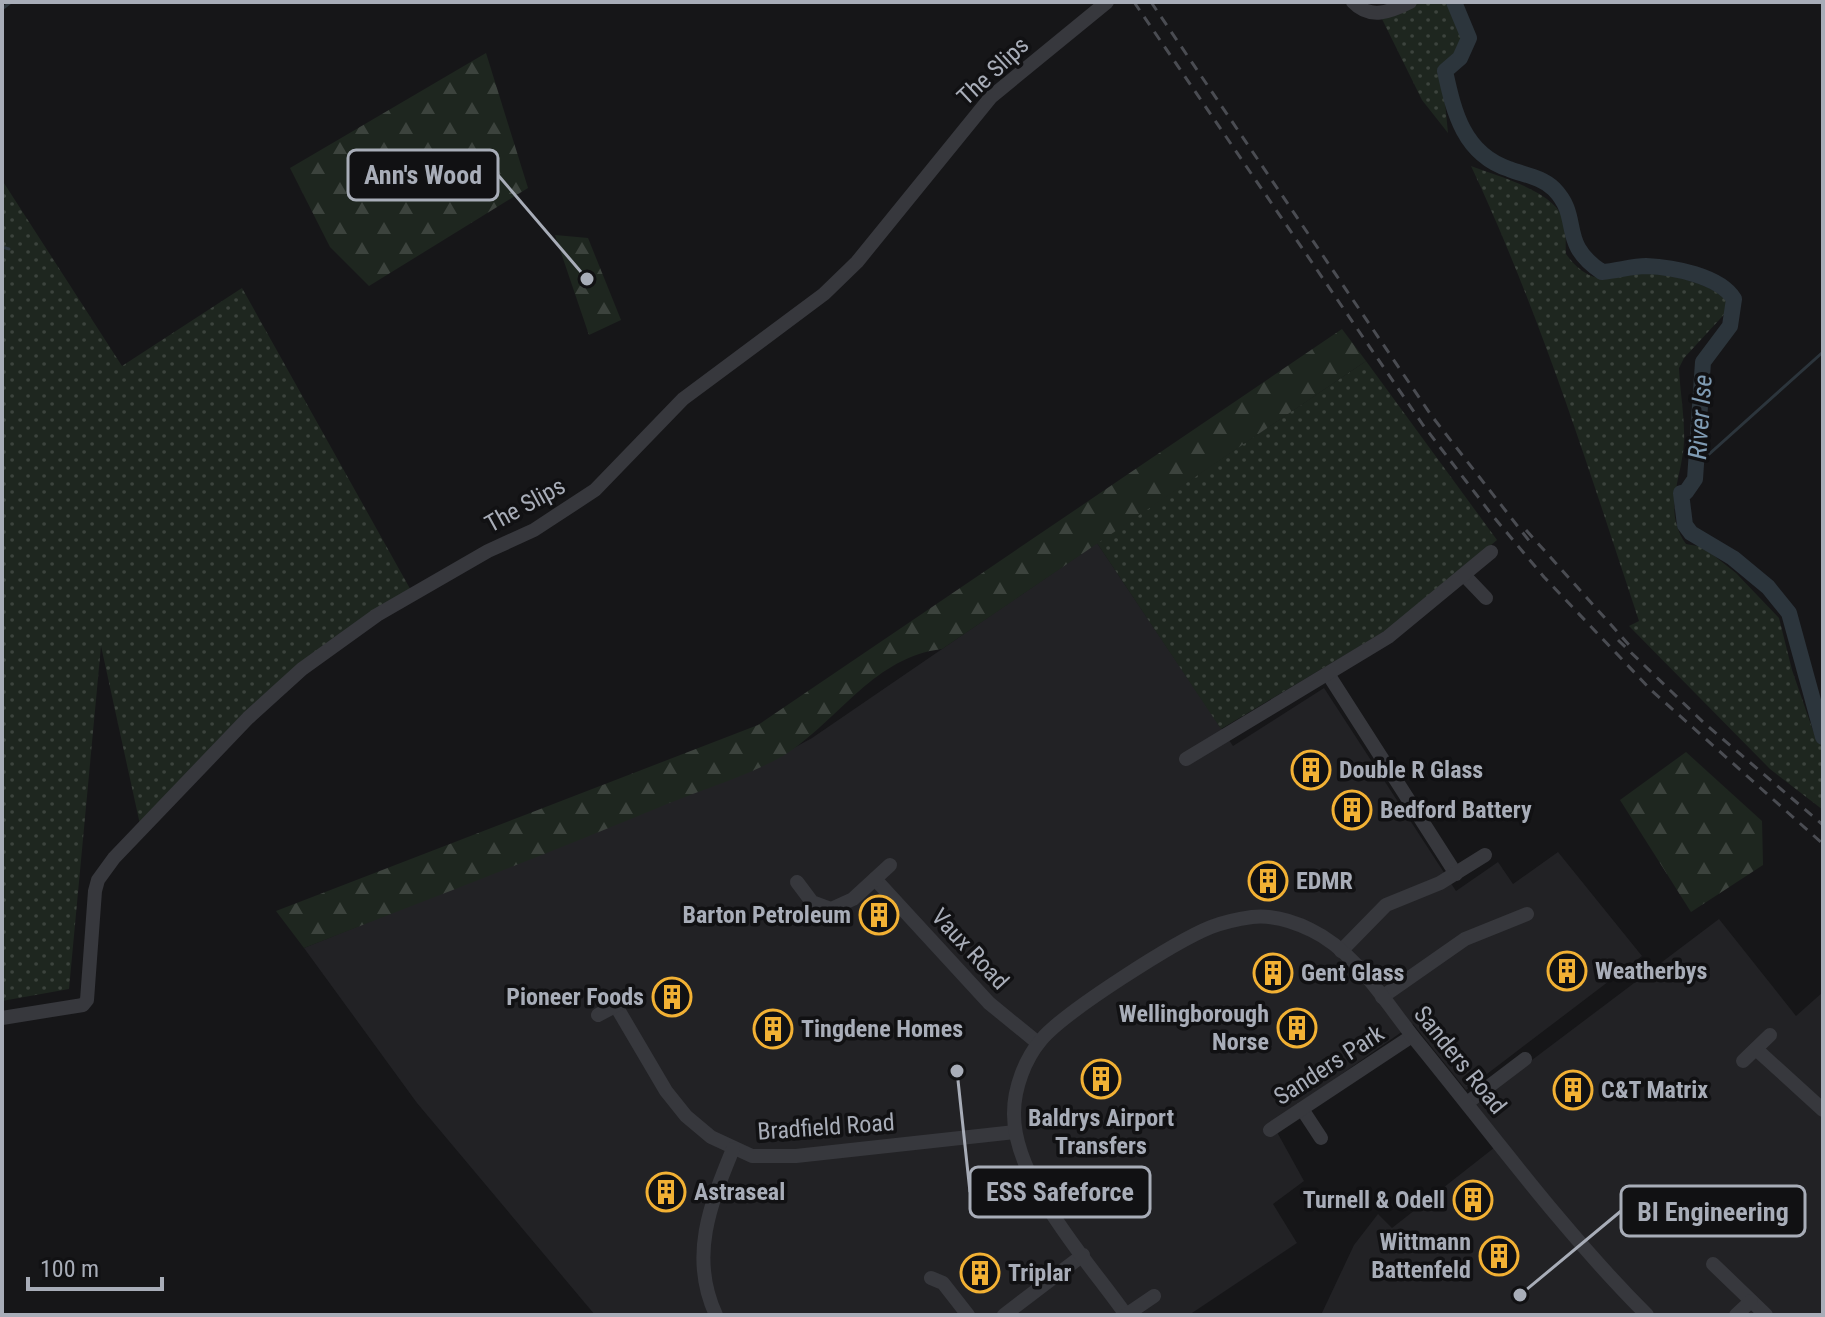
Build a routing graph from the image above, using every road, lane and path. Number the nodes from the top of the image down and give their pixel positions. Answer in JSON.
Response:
{"nodes":[{"id":1,"x":1353,"y":2,"type":"edge"},
{"id":2,"x":1410,"y":2,"type":"edge"},
{"id":3,"x":1105,"y":3,"type":"edge"},
{"id":4,"x":1491,"y":552,"type":"dead end"},
{"id":5,"x":1464,"y":575,"type":"junction"},
{"id":6,"x":1486,"y":598,"type":"dead end"},
{"id":7,"x":1328,"y":674,"type":"junction"},
{"id":8,"x":1186,"y":759,"type":"dead end"},
{"id":9,"x":1485,"y":855,"type":"dead end"},
{"id":10,"x":890,"y":865,"type":"dead end"},
{"id":11,"x":1456,"y":874,"type":"junction"},
{"id":12,"x":875,"y":879,"type":"junction"},
{"id":13,"x":797,"y":882,"type":"dead end"},
{"id":14,"x":1527,"y":914,"type":"dead end"},
{"id":15,"x":1341,"y":951,"type":"junction"},
{"id":16,"x":632,"y":997,"type":"dead end"},
{"id":17,"x":1382,"y":997,"type":"junction"},
{"id":18,"x":616,"y":1006,"type":"junction"},
{"id":19,"x":598,"y":1015,"type":"dead end"},
{"id":20,"x":2,"y":1018,"type":"edge"},
{"id":21,"x":1770,"y":1035,"type":"dead end"},
{"id":22,"x":1412,"y":1036,"type":"junction"},
{"id":23,"x":1038,"y":1043,"type":"junction"},
{"id":24,"x":1756,"y":1049,"type":"junction"},
{"id":25,"x":1525,"y":1059,"type":"dead end"},
{"id":26,"x":1743,"y":1061,"type":"dead end"},
{"id":27,"x":1467,"y":1103,"type":"junction"},
{"id":28,"x":1302,"y":1109,"type":"junction"},
{"id":29,"x":1823,"y":1110,"type":"edge"},
{"id":30,"x":1270,"y":1130,"type":"dead end"},
{"id":31,"x":1015,"y":1132,"type":"junction"},
{"id":32,"x":1321,"y":1138,"type":"dead end"},
{"id":33,"x":733,"y":1149,"type":"junction"},
{"id":34,"x":1083,"y":1255,"type":"junction"},
{"id":35,"x":1713,"y":1264,"type":"dead end"},
{"id":36,"x":931,"y":1278,"type":"dead end"},
{"id":37,"x":1154,"y":1296,"type":"dead end"},
{"id":38,"x":1751,"y":1301,"type":"junction"},
{"id":39,"x":716,"y":1315,"type":"edge"},
{"id":40,"x":968,"y":1315,"type":"edge"},
{"id":41,"x":1004,"y":1315,"type":"edge"},
{"id":42,"x":1126,"y":1315,"type":"edge"},
{"id":43,"x":1647,"y":1315,"type":"edge"},
{"id":44,"x":1736,"y":1315,"type":"edge"},
{"id":45,"x":1766,"y":1315,"type":"edge"}],
"edges":[{"from":1,"to":2,"type":"street"},
{"from":3,"to":20,"type":"street","name":"The Slips"},
{"from":4,"to":5,"type":"street"},
{"from":5,"to":6,"type":"street"},
{"from":5,"to":7,"type":"street"},
{"from":7,"to":8,"type":"street"},
{"from":7,"to":11,"type":"street"},
{"from":9,"to":11,"type":"street"},
{"from":10,"to":12,"type":"street"},
{"from":11,"to":15,"type":"street"},
{"from":12,"to":13,"type":"street"},
{"from":12,"to":23,"type":"street","name":"Vaux Road"},
{"from":14,"to":17,"type":"street"},
{"from":15,"to":17,"type":"street","name":"Sanders Road"},
{"from":15,"to":23,"type":"street","name":"Sanders Road"},
{"from":16,"to":18,"type":"street"},
{"from":17,"to":22,"type":"street","name":"Sanders Road"},
{"from":18,"to":19,"type":"street"},
{"from":18,"to":33,"type":"street","name":"Bradfield Road"},
{"from":21,"to":24,"type":"street"},
{"from":22,"to":27,"type":"street","name":"Sanders Road"},
{"from":22,"to":28,"type":"street","name":"Sanders Park"},
{"from":23,"to":31,"type":"street"},
{"from":24,"to":26,"type":"street"},
{"from":24,"to":29,"type":"street"},
{"from":25,"to":27,"type":"street"},
{"from":27,"to":43,"type":"street","name":"Sanders Road"},
{"from":28,"to":30,"type":"street","name":"Sanders Park"},
{"from":28,"to":32,"type":"street"},
{"from":31,"to":33,"type":"street","name":"Bradfield Road"},
{"from":31,"to":34,"type":"street"},
{"from":33,"to":39,"type":"street"},
{"from":34,"to":41,"type":"street"},
{"from":34,"to":42,"type":"street"},
{"from":35,"to":38,"type":"street"},
{"from":36,"to":40,"type":"street"},
{"from":37,"to":42,"type":"street"},
{"from":38,"to":44,"type":"street"},
{"from":38,"to":45,"type":"street"}]}
